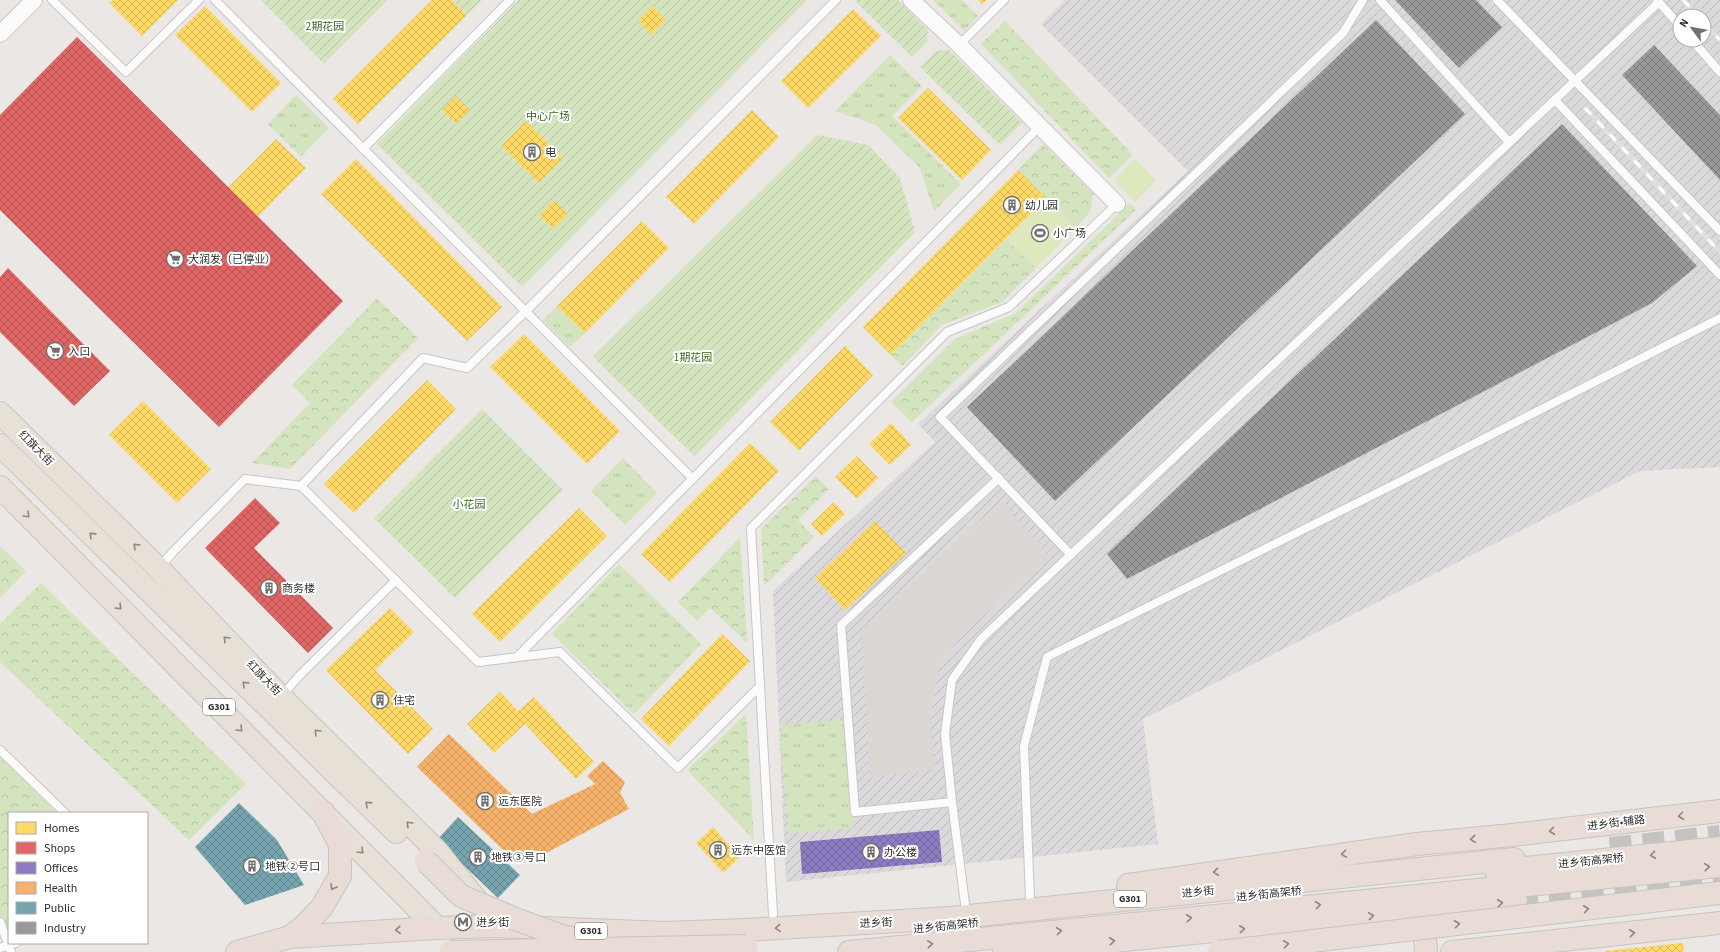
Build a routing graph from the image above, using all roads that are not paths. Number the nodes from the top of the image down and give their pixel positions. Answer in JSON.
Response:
{"nodes":[{"id":1,"x":34,"y":0,"type":"edge"},
{"id":2,"x":52,"y":0,"type":"edge"},
{"id":3,"x":199,"y":0,"type":"edge"},
{"id":4,"x":215,"y":0,"type":"edge"},
{"id":5,"x":510,"y":0,"type":"edge"},
{"id":6,"x":836,"y":0,"type":"edge"},
{"id":7,"x":911,"y":0,"type":"edge"},
{"id":8,"x":1004,"y":0,"type":"edge"},
{"id":9,"x":1363,"y":0,"type":"edge"},
{"id":10,"x":1380,"y":0,"type":"edge"},
{"id":11,"x":1497,"y":0,"type":"edge"},
{"id":12,"x":1658,"y":1,"type":"edge"},
{"id":13,"x":1672,"y":17,"type":"edge"},
{"id":14,"x":0,"y":34,"type":"edge"},
{"id":15,"x":959,"y":45,"type":"junction"},
{"id":16,"x":1699,"y":48,"type":"edge"},
{"id":17,"x":1720,"y":72,"type":"edge"},
{"id":18,"x":1574,"y":81,"type":"junction"},
{"id":19,"x":1555,"y":100,"type":"junction"},
{"id":20,"x":1040,"y":126,"type":"junction"},
{"id":21,"x":1509,"y":142,"type":"junction"},
{"id":22,"x":363,"y":149,"type":"junction"},
{"id":23,"x":1117,"y":204,"type":"joint"},
{"id":24,"x":1720,"y":231,"type":"edge"},
{"id":25,"x":1720,"y":275,"type":"edge"},
{"id":26,"x":526,"y":311,"type":"junction"},
{"id":27,"x":1720,"y":318,"type":"edge"},
{"id":28,"x":0,"y":413,"type":"edge"},
{"id":29,"x":0,"y":445,"type":"edge"},
{"id":30,"x":999,"y":478,"type":"junction"},
{"id":31,"x":693,"y":479,"type":"junction"},
{"id":32,"x":302,"y":486,"type":"junction"},
{"id":33,"x":0,"y":487,"type":"edge"},
{"id":34,"x":1071,"y":554,"type":"junction"},
{"id":35,"x":159,"y":569,"type":"junction"},
{"id":36,"x":396,"y":580,"type":"junction"},
{"id":37,"x":516,"y":657,"type":"junction"},
{"id":38,"x":760,"y":686,"type":"junction"},
{"id":39,"x":281,"y":696,"type":"junction"},
{"id":40,"x":0,"y":750,"type":"edge"},
{"id":41,"x":952,"y":802,"type":"junction"},
{"id":42,"x":1720,"y":811,"type":"edge"},
{"id":43,"x":64,"y":812,"type":"edge"},
{"id":44,"x":323,"y":812,"type":"junction"},
{"id":45,"x":1417,"y":844,"type":"junction"},
{"id":46,"x":1720,"y":848,"type":"edge"},
{"id":47,"x":1514,"y":859,"type":"dead end"},
{"id":48,"x":426,"y":861,"type":"joint"},
{"id":49,"x":1720,"y":866,"type":"edge"},
{"id":50,"x":1420,"y":868,"type":"junction"},
{"id":51,"x":1720,"y":893,"type":"edge"},
{"id":52,"x":1030,"y":899,"type":"junction"},
{"id":53,"x":1516,"y":901,"type":"tunnel mouth"},
{"id":54,"x":965,"y":904,"type":"junction"},
{"id":55,"x":1424,"y":911,"type":"junction"},
{"id":56,"x":773,"y":914,"type":"junction"},
{"id":57,"x":0,"y":922,"type":"edge"},
{"id":58,"x":1720,"y":924,"type":"edge"},
{"id":59,"x":495,"y":926,"type":"junction"},
{"id":60,"x":437,"y":928,"type":"junction"},
{"id":61,"x":664,"y":933,"type":"junction"},
{"id":62,"x":290,"y":937,"type":"junction"},
{"id":63,"x":9,"y":947,"type":"edge"},
{"id":64,"x":640,"y":948,"type":"junction"},
{"id":65,"x":237,"y":952,"type":"edge"},
{"id":66,"x":450,"y":952,"type":"edge"},
{"id":67,"x":458,"y":952,"type":"edge"},
{"id":68,"x":518,"y":952,"type":"edge"},
{"id":69,"x":849,"y":952,"type":"edge"},
{"id":70,"x":1004,"y":952,"type":"edge"},
{"id":71,"x":1219,"y":952,"type":"edge"},
{"id":72,"x":1426,"y":952,"type":"edge"},
{"id":73,"x":1452,"y":952,"type":"edge"}],
"edges":[{"from":1,"to":14,"type":"street"},
{"from":2,"to":3,"type":"lane"},
{"from":4,"to":22,"type":"lane"},
{"from":5,"to":22,"type":"lane"},
{"from":6,"to":26,"type":"lane"},
{"from":7,"to":15,"type":"street"},
{"from":8,"to":15,"type":"lane"},
{"from":9,"to":30,"type":"lane"},
{"from":10,"to":21,"type":"lane"},
{"from":11,"to":18,"type":"lane"},
{"from":12,"to":13,"type":"lane"},
{"from":12,"to":18,"type":"lane"},
{"from":15,"to":20,"type":"street"},
{"from":16,"to":17,"type":"lane"},
{"from":18,"to":19,"type":"lane"},
{"from":18,"to":24,"type":"lane"},
{"from":19,"to":21,"type":"lane"},
{"from":19,"to":25,"type":"lane"},
{"from":20,"to":23,"type":"street"},
{"from":20,"to":31,"type":"lane"},
{"from":21,"to":34,"type":"lane"},
{"from":22,"to":26,"type":"lane"},
{"from":23,"to":38,"type":"lane"},
{"from":26,"to":31,"type":"lane"},
{"from":26,"to":32,"type":"lane"},
{"from":27,"to":52,"type":"lane"},
{"from":35,"to":28,"type":"main road","name":"红旗大街","one_way":true},
{"from":48,"to":29,"type":"main road","one_way":true},
{"from":30,"to":34,"type":"lane"},
{"from":30,"to":41,"type":"lane"},
{"from":31,"to":37,"type":"lane"},
{"from":32,"to":35,"type":"lane"},
{"from":32,"to":36,"type":"lane"},
{"from":33,"to":44,"type":"main road","number":"G301","one_way":true},
{"from":34,"to":41,"type":"lane"},
{"from":39,"to":35,"type":"main road","name":"红旗大街","one_way":true},
{"from":36,"to":37,"type":"lane"},
{"from":36,"to":39,"type":"lane"},
{"from":37,"to":38,"type":"lane"},
{"from":38,"to":56,"type":"lane"},
{"from":59,"to":39,"type":"main road","name":"红旗大街","one_way":true},
{"from":40,"to":43,"type":"lane"},
{"from":41,"to":54,"type":"lane"},
{"from":42,"to":45,"type":"highway","name":"进乡街•辅路","one_way":true},
{"from":44,"to":60,"type":"main road","number":"G301","one_way":true},
{"from":44,"to":62,"type":"highway","one_way":true},
{"from":45,"to":50,"type":"highway"},
{"from":45,"to":52,"type":"highway","name":"进乡街•辅路","one_way":true},
{"from":46,"to":64,"type":"highway","name":"进乡街高架桥","one_way":true,"bridge":true},
{"from":47,"to":50,"type":"highway","name":"进乡街","number":"G301"},
{"from":48,"to":64,"type":"highway","bridge":true},
{"from":69,"to":49,"type":"highway","name":"进乡街高架桥","one_way":true},
{"from":50,"to":61,"type":"highway","name":"进乡街","number":"G301","one_way":true},
{"from":71,"to":51,"type":"highway","one_way":true,"bridge":true},
{"from":52,"to":54,"type":"highway","name":"进乡街•辅路"},
{"from":55,"to":53,"type":"highway","one_way":true},
{"from":54,"to":56,"type":"highway","name":"进乡街•辅路"},
{"from":70,"to":55,"type":"highway","one_way":true},
{"from":55,"to":72,"type":"highway"},
{"from":56,"to":61,"type":"highway","name":"进乡街•辅路"},
{"from":57,"to":63,"type":"lane"},
{"from":73,"to":58,"type":"highway","one_way":true},
{"from":59,"to":60,"type":"highway","name":"进乡街","number":"G301"},
{"from":59,"to":61,"type":"highway","name":"进乡街","number":"G301"},
{"from":59,"to":68,"type":"highway","name":"红旗大街"},
{"from":60,"to":62,"type":"highway","name":"进乡街","one_way":true},
{"from":60,"to":67,"type":"highway","number":"G301"},
{"from":62,"to":65,"type":"highway","name":"进乡街"},
{"from":64,"to":66,"type":"highway","bridge":true}]}
